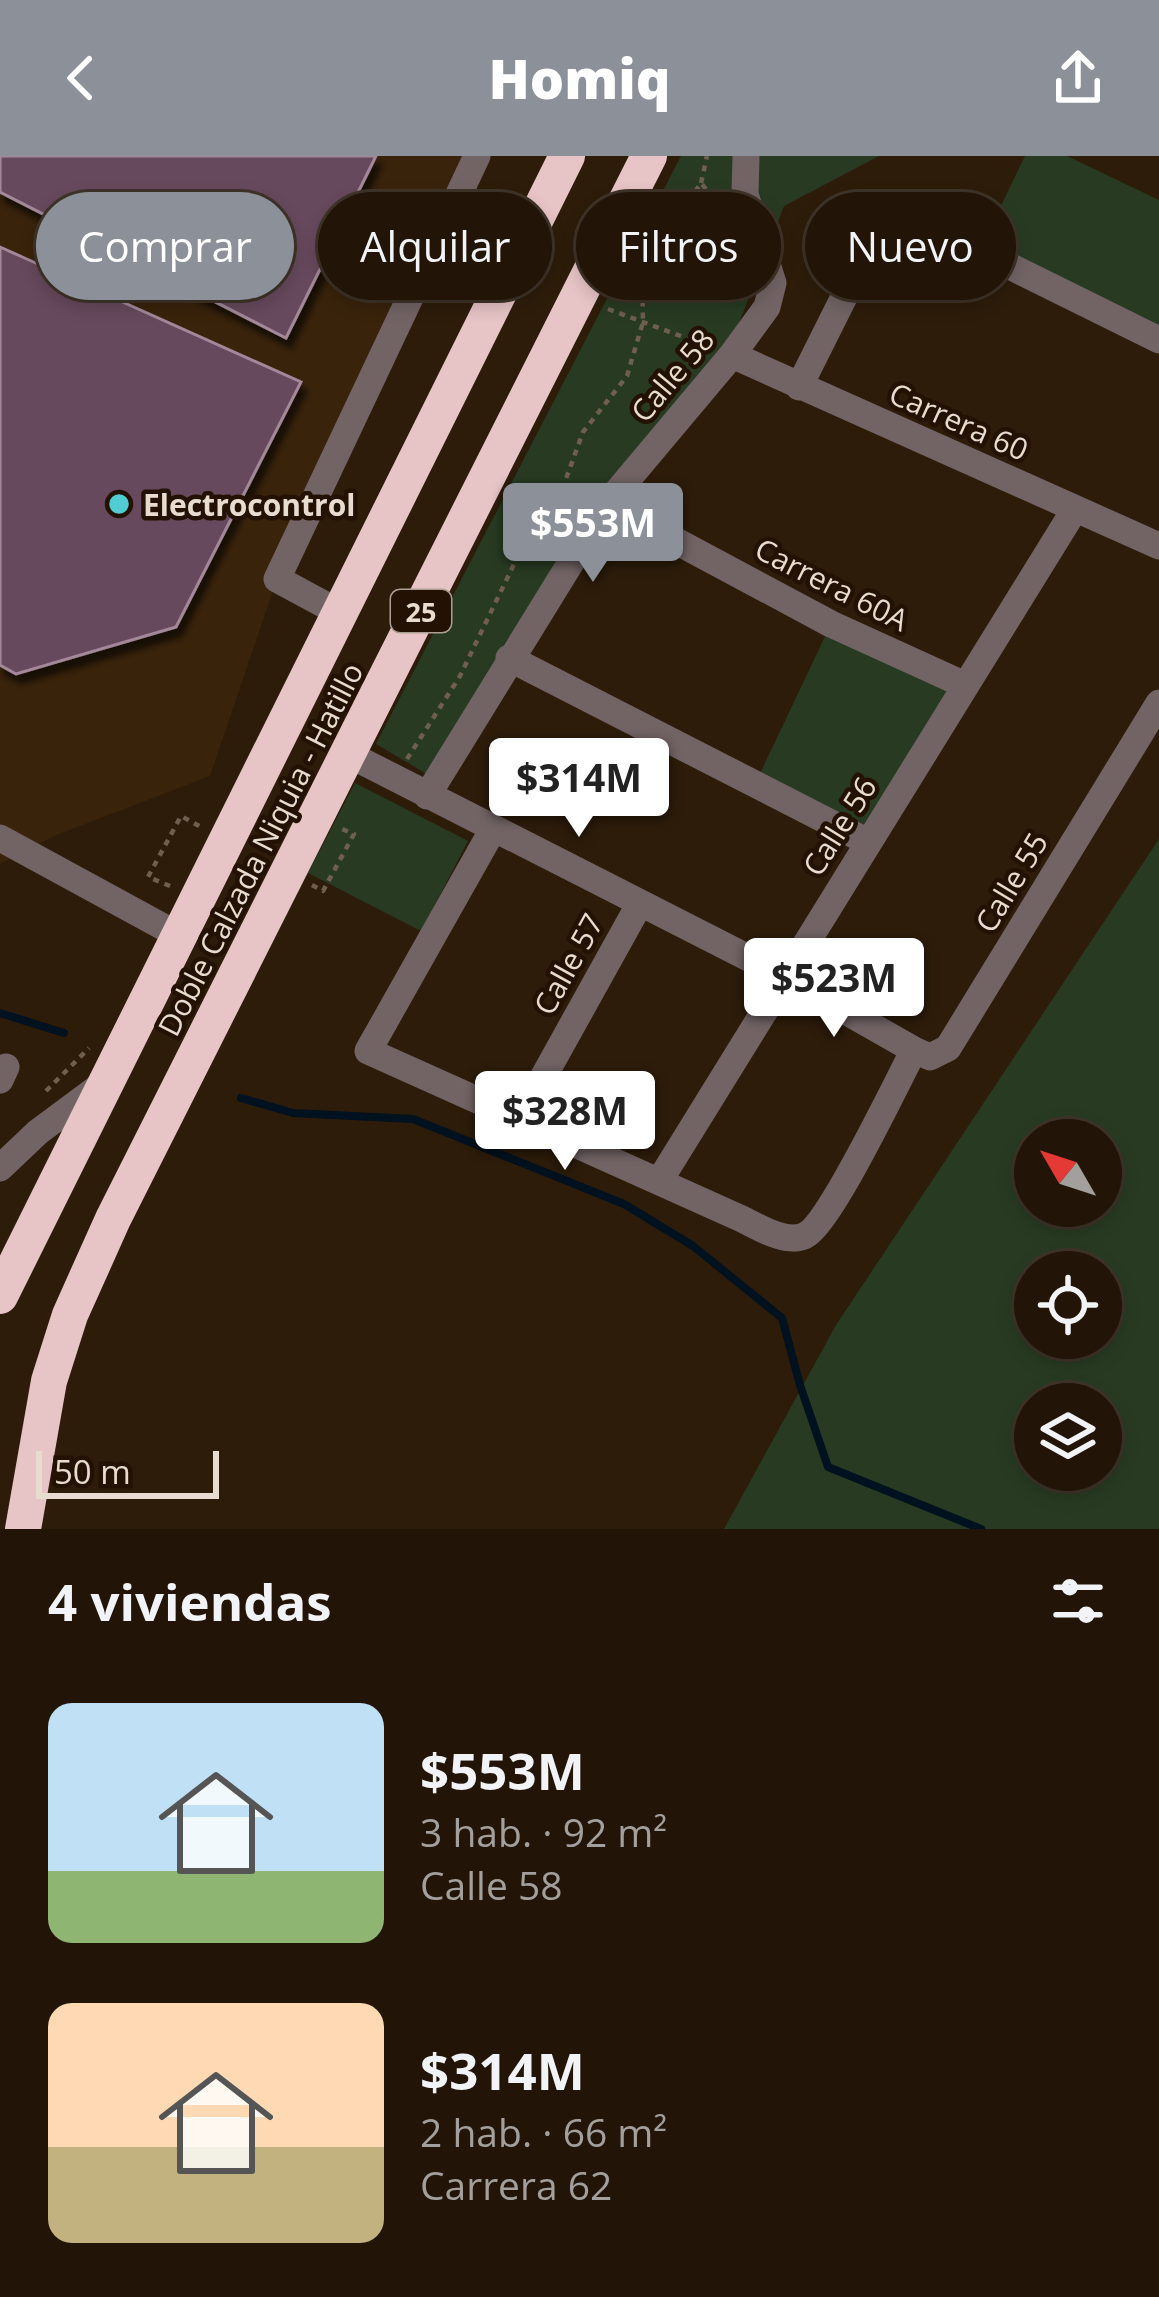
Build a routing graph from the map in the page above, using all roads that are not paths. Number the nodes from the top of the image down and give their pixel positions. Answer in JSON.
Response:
{"nodes":[{"id":1,"x":477,"y":156,"type":"edge"},
{"id":2,"x":567,"y":156,"type":"edge"},
{"id":3,"x":650,"y":156,"type":"edge"},
{"id":4,"x":746,"y":156,"type":"edge"},
{"id":5,"x":1159,"y":340,"type":"edge"},
{"id":6,"x":733,"y":356,"type":"junction"},
{"id":7,"x":799,"y":387,"type":"junction"},
{"id":8,"x":607,"y":504,"type":"junction"},
{"id":9,"x":1075,"y":509,"type":"junction"},
{"id":10,"x":1159,"y":546,"type":"edge"},
{"id":11,"x":340,"y":613,"type":"junction"},
{"id":12,"x":509,"y":658,"type":"junction"},
{"id":13,"x":965,"y":686,"type":"junction"},
{"id":14,"x":1159,"y":703,"type":"edge"},
{"id":15,"x":348,"y":754,"type":"junction"},
{"id":16,"x":427,"y":796,"type":"junction"},
{"id":17,"x":492,"y":831,"type":"junction"},
{"id":18,"x":0,"y":838,"type":"edge"},
{"id":19,"x":868,"y":842,"type":"junction"},
{"id":20,"x":639,"y":904,"type":"junction"},
{"id":21,"x":178,"y":934,"type":"junction"},
{"id":22,"x":784,"y":976,"type":"junction"},
{"id":23,"x":914,"y":1050,"type":"junction"},
{"id":24,"x":104,"y":1083,"type":"junction"},
{"id":25,"x":520,"y":1119,"type":"junction"},
{"id":26,"x":0,"y":1168,"type":"edge"},
{"id":27,"x":660,"y":1180,"type":"junction"},
{"id":28,"x":0,"y":1296,"type":"edge"},
{"id":29,"x":15,"y":1478,"type":"edge"},
{"id":30,"x":23,"y":1529,"type":"edge"}],
"edges":[{"from":1,"to":11,"type":"street"},
{"from":2,"to":11,"type":"highway","name":"Doble Calzada Niquia - Hatillo","number":"25"},
{"from":3,"to":15,"type":"highway","name":"Doble Calzada Niquia - Hatillo","number":"25"},
{"from":4,"to":6,"type":"street","name":"Calle 58"},
{"from":5,"to":7,"type":"street"},
{"from":6,"to":7,"type":"street","name":"Carrera 60"},
{"from":6,"to":8,"type":"street","name":"Calle 58"},
{"from":7,"to":9,"type":"street","name":"Carrera 60"},
{"from":8,"to":12,"type":"street","name":"Calle 58"},
{"from":8,"to":13,"type":"street","name":"Carrera 60A"},
{"from":9,"to":10,"type":"street","name":"Carrera 60"},
{"from":9,"to":13,"type":"street","name":"Calle 56"},
{"from":11,"to":21,"type":"highway","name":"Doble Calzada Niquia - Hatillo","number":"25"},
{"from":12,"to":16,"type":"street","name":"Calle 58"},
{"from":12,"to":19,"type":"street"},
{"from":13,"to":19,"type":"street","name":"Calle 56"},
{"from":14,"to":23,"type":"street","name":"Calle 55"},
{"from":15,"to":16,"type":"street"},
{"from":15,"to":29,"type":"highway","name":"Doble Calzada Niquia - Hatillo","number":"25"},
{"from":16,"to":17,"type":"street"},
{"from":17,"to":20,"type":"street"},
{"from":17,"to":25,"type":"street"},
{"from":18,"to":21,"type":"street"},
{"from":19,"to":22,"type":"street","name":"Calle 56"},
{"from":20,"to":22,"type":"street"},
{"from":20,"to":25,"type":"street","name":"Calle 57"},
{"from":21,"to":24,"type":"highway","name":"Doble Calzada Niquia - Hatillo","number":"25"},
{"from":22,"to":23,"type":"street"},
{"from":22,"to":27,"type":"street","name":"Calle 56"},
{"from":23,"to":27,"type":"street"},
{"from":24,"to":26,"type":"street"},
{"from":24,"to":28,"type":"highway","name":"Doble Calzada Niquia - Hatillo","number":"25"},
{"from":25,"to":27,"type":"street"},
{"from":29,"to":30,"type":"highway","name":"Doble Calzada Niquia - Hatillo","number":"25"}]}
